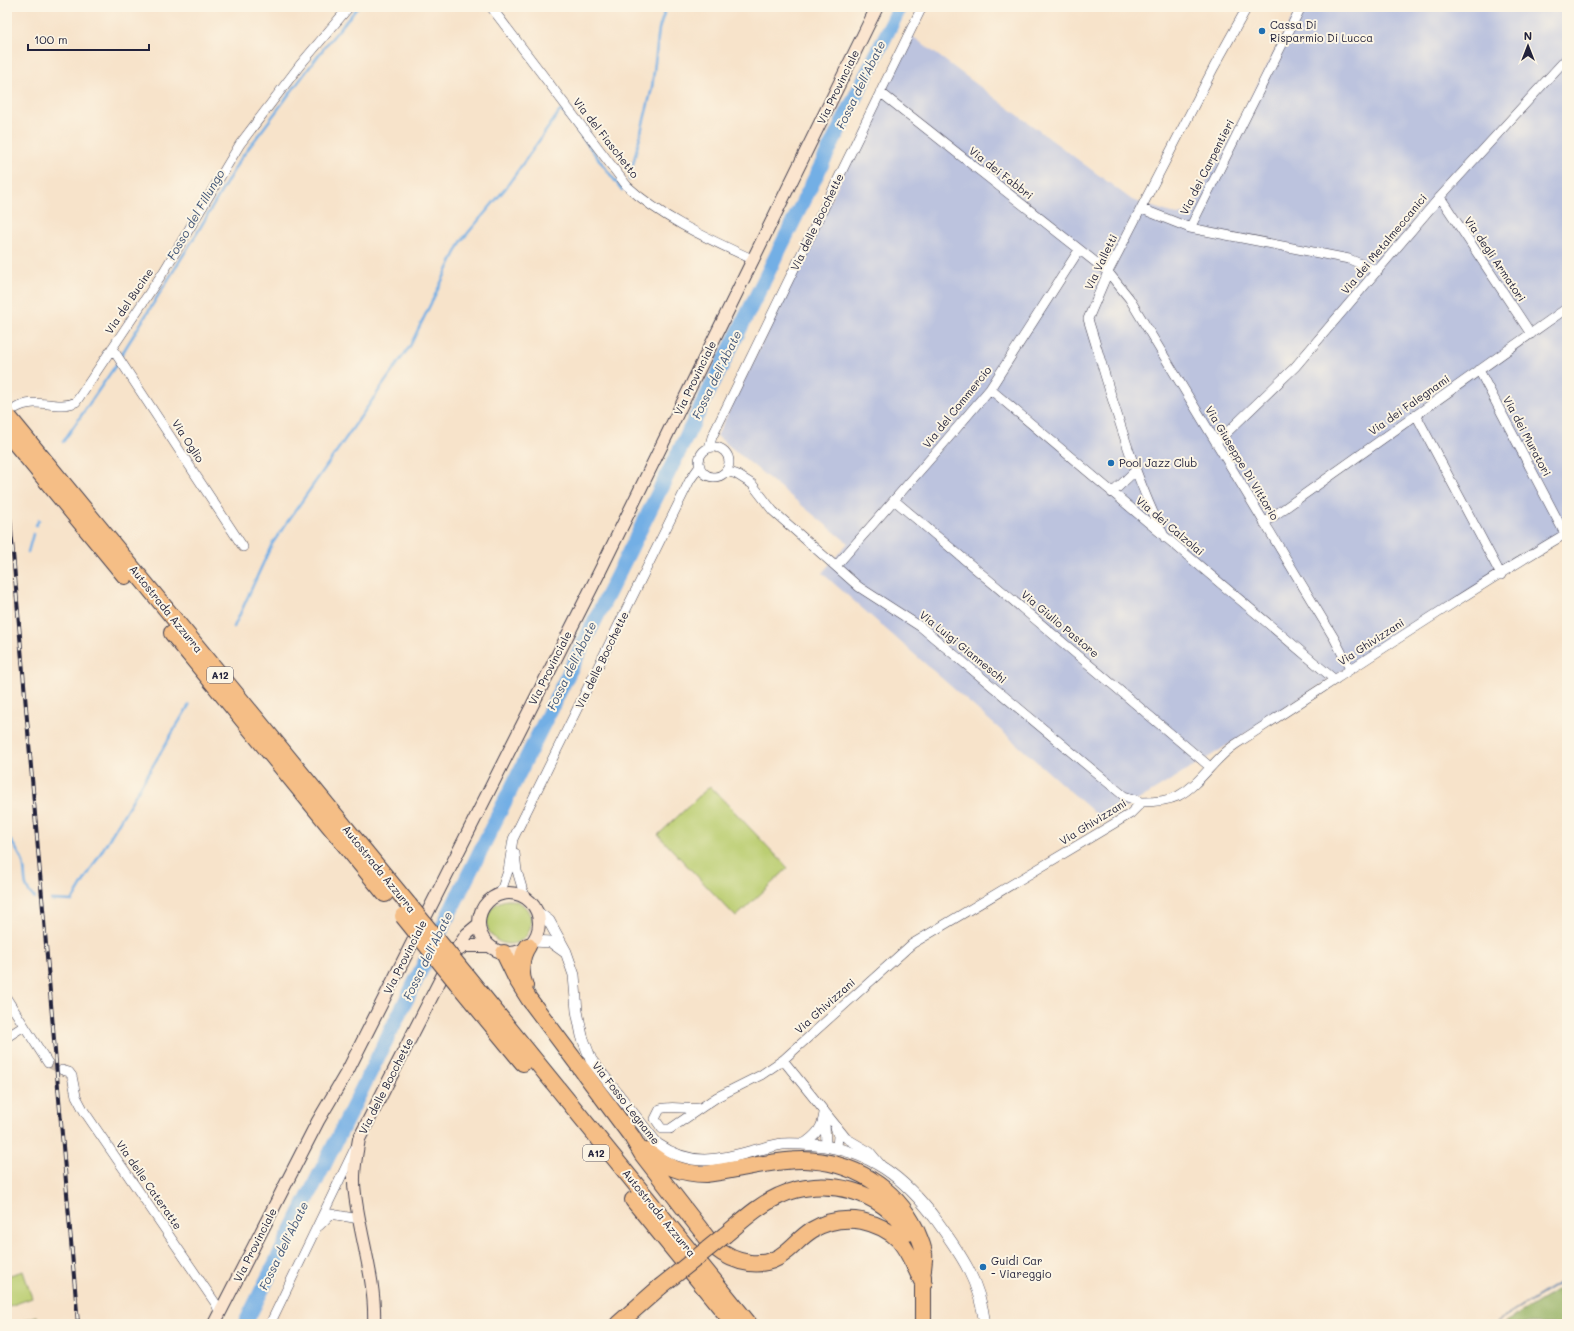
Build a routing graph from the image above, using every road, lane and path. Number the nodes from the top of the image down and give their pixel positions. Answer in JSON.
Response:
{"nodes":[{"id":1,"x":349,"y":7,"type":"edge"},
{"id":2,"x":491,"y":7,"type":"edge"},
{"id":3,"x":877,"y":7,"type":"edge"},
{"id":4,"x":922,"y":7,"type":"edge"},
{"id":5,"x":1302,"y":7,"type":"edge"},
{"id":6,"x":1242,"y":9,"type":"edge"},
{"id":7,"x":1567,"y":58,"type":"edge"},
{"id":8,"x":880,"y":92,"type":"junction"},
{"id":9,"x":1440,"y":197,"type":"junction"},
{"id":10,"x":1142,"y":209,"type":"junction"},
{"id":11,"x":1190,"y":228,"type":"junction"},
{"id":12,"x":1079,"y":250,"type":"junction"},
{"id":13,"x":754,"y":260,"type":"junction"},
{"id":14,"x":1378,"y":271,"type":"junction"},
{"id":15,"x":1108,"y":272,"type":"junction"},
{"id":16,"x":1567,"y":308,"type":"edge"},
{"id":17,"x":1531,"y":334,"type":"junction"},
{"id":18,"x":114,"y":351,"type":"junction"},
{"id":19,"x":1479,"y":370,"type":"junction"},
{"id":20,"x":990,"y":389,"type":"junction"},
{"id":21,"x":11,"y":411,"type":"edge"},
{"id":22,"x":1416,"y":415,"type":"junction"},
{"id":23,"x":7,"y":433,"type":"edge"},
{"id":24,"x":1216,"y":443,"type":"junction"},
{"id":25,"x":714,"y":448,"type":"junction"},
{"id":26,"x":727,"y":467,"type":"junction"},
{"id":27,"x":702,"y":470,"type":"junction"},
{"id":28,"x":1135,"y":471,"type":"junction"},
{"id":29,"x":1112,"y":493,"type":"junction"},
{"id":30,"x":894,"y":500,"type":"junction"},
{"id":31,"x":1264,"y":522,"type":"junction"},
{"id":32,"x":1566,"y":534,"type":"edge"},
{"id":33,"x":1165,"y":538,"type":"junction"},
{"id":34,"x":243,"y":547,"type":"dead end"},
{"id":35,"x":836,"y":566,"type":"junction"},
{"id":36,"x":1501,"y":575,"type":"junction"},
{"id":37,"x":1350,"y":669,"type":"junction"},
{"id":38,"x":1335,"y":680,"type":"junction"},
{"id":39,"x":1209,"y":766,"type":"junction"},
{"id":40,"x":1142,"y":802,"type":"junction"},
{"id":41,"x":513,"y":839,"type":"junction"},
{"id":42,"x":500,"y":894,"type":"junction"},
{"id":43,"x":525,"y":898,"type":"junction"},
{"id":44,"x":406,"y":910,"type":"junction"},
{"id":45,"x":537,"y":912,"type":"junction"},
{"id":46,"x":478,"y":924,"type":"junction"},
{"id":47,"x":530,"y":944,"type":"junction"},
{"id":48,"x":489,"y":946,"type":"junction"},
{"id":49,"x":566,"y":952,"type":"junction"},
{"id":50,"x":454,"y":953,"type":"junction"},
{"id":51,"x":504,"y":953,"type":"junction"},
{"id":52,"x":461,"y":978,"type":"junction"},
{"id":53,"x":7,"y":999,"type":"edge"},
{"id":54,"x":529,"y":999,"type":"junction"},
{"id":55,"x":24,"y":1026,"type":"junction"},
{"id":56,"x":7,"y":1036,"type":"edge"},
{"id":57,"x":783,"y":1060,"type":"junction"},
{"id":58,"x":48,"y":1063,"type":"tunnel mouth"},
{"id":59,"x":62,"y":1070,"type":"tunnel mouth"},
{"id":60,"x":699,"y":1108,"type":"dead end"},
{"id":61,"x":826,"y":1114,"type":"junction"},
{"id":62,"x":632,"y":1137,"type":"junction"},
{"id":63,"x":359,"y":1139,"type":"junction"},
{"id":64,"x":803,"y":1144,"type":"junction"},
{"id":65,"x":831,"y":1147,"type":"junction"},
{"id":66,"x":880,"y":1164,"type":"junction"},
{"id":67,"x":359,"y":1219,"type":"junction"},
{"id":68,"x":314,"y":1231,"type":"junction"},
{"id":69,"x":924,"y":1278,"type":"junction"},
{"id":70,"x":217,"y":1319,"type":"edge"},
{"id":71,"x":270,"y":1324,"type":"edge"},
{"id":72,"x":374,"y":1324,"type":"edge"},
{"id":73,"x":618,"y":1324,"type":"edge"},
{"id":74,"x":734,"y":1324,"type":"edge"},
{"id":75,"x":748,"y":1324,"type":"edge"},
{"id":76,"x":923,"y":1324,"type":"edge"},
{"id":77,"x":985,"y":1324,"type":"edge"}],
"edges":[{"from":1,"to":18,"type":"street","name":"Via del Bucine"},
{"from":2,"to":13,"type":"street","name":"Via del Fiaschetto"},
{"from":3,"to":13,"type":"main road","name":"Via Provinciale"},
{"from":4,"to":8,"type":"street","name":"Via delle Bocchette"},
{"from":5,"to":11,"type":"street","name":"Via dei Carpentieri"},
{"from":6,"to":10,"type":"street","name":"Via Valletti"},
{"from":7,"to":9,"type":"street","name":"Via dei Metalmeccanici"},
{"from":8,"to":12,"type":"street","name":"Via dei Fabbri"},
{"from":8,"to":25,"type":"street","name":"Via delle Bocchette"},
{"from":9,"to":14,"type":"street","name":"Via dei Metalmeccanici"},
{"from":9,"to":17,"type":"street","name":"Via degli Armatori"},
{"from":10,"to":11,"type":"street"},
{"from":10,"to":15,"type":"street","name":"Via Valletti"},
{"from":11,"to":14,"type":"street","name":"Via dei Carpentieri"},
{"from":12,"to":15,"type":"street","name":"Via dei Fabbri"},
{"from":12,"to":20,"type":"street","name":"Via del Commercio"},
{"from":13,"to":70,"type":"main road","name":"Via Provinciale"},
{"from":14,"to":24,"type":"street","name":"Via dei Metalmeccanici"},
{"from":15,"to":24,"type":"street","name":"Via Giuseppe Di Vittorio"},
{"from":15,"to":28,"type":"street","name":"Via Valletti"},
{"from":16,"to":17,"type":"street","name":"Via dei Falegnami"},
{"from":17,"to":19,"type":"street","name":"Via dei Falegnami"},
{"from":18,"to":21,"type":"street","name":"Via del Bucine"},
{"from":18,"to":34,"type":"street","name":"Via Oglio"},
{"from":19,"to":22,"type":"street","name":"Via dei Falegnami"},
{"from":19,"to":32,"type":"street","name":"Via dei Muratori"},
{"from":20,"to":29,"type":"street","name":"Via dei Calzolai"},
{"from":20,"to":30,"type":"street","name":"Via del Commercio"},
{"from":21,"to":44,"type":"highway","name":"Autostrada Azzurra","number":"A12"},
{"from":22,"to":31,"type":"street","name":"Via dei Falegnami"},
{"from":22,"to":36,"type":"street"},
{"from":23,"to":44,"type":"highway","name":"Autostrada Azzurra","number":"A12"},
{"from":24,"to":31,"type":"street","name":"Via Giuseppe Di Vittorio"},
{"from":25,"to":26,"type":"street"},
{"from":25,"to":27,"type":"street","name":"Via delle Bocchette"},
{"from":26,"to":27,"type":"street"},
{"from":26,"to":35,"type":"street","name":"Via Luigi Gianneschi"},
{"from":27,"to":41,"type":"street","name":"Via delle Bocchette"},
{"from":28,"to":29,"type":"street"},
{"from":28,"to":33,"type":"street","name":"Via Valletti"},
{"from":29,"to":33,"type":"street","name":"Via dei Calzolai"},
{"from":30,"to":35,"type":"street","name":"Via del Commercio"},
{"from":30,"to":39,"type":"street","name":"Via Giulio Pastore"},
{"from":31,"to":37,"type":"street","name":"Via Giuseppe Di Vittorio"},
{"from":32,"to":36,"type":"street","name":"Via Ghivizzani"},
{"from":33,"to":38,"type":"street","name":"Via dei Calzolai"},
{"from":35,"to":40,"type":"street","name":"Via Luigi Gianneschi"},
{"from":36,"to":37,"type":"street","name":"Via Ghivizzani"},
{"from":37,"to":38,"type":"street","name":"Via Ghivizzani"},
{"from":38,"to":39,"type":"street","name":"Via Ghivizzani"},
{"from":39,"to":40,"type":"street","name":"Via Ghivizzani"},
{"from":40,"to":57,"type":"street","name":"Via Ghivizzani"},
{"from":41,"to":42,"type":"street","name":"Via delle Bocchette"},
{"from":41,"to":43,"type":"street"},
{"from":42,"to":43,"type":"main road"},
{"from":42,"to":46,"type":"main road"},
{"from":43,"to":45,"type":"main road"},
{"from":44,"to":52,"type":"highway","name":"Autostrada Azzurra","number":"A12","bridge":true},
{"from":45,"to":47,"type":"main road"},
{"from":45,"to":49,"type":"street","name":"Via Fosso Legname"},
{"from":46,"to":48,"type":"main road"},
{"from":46,"to":50,"type":"main road","name":"Via delle Bocchette"},
{"from":47,"to":49,"type":"street"},
{"from":47,"to":51,"type":"main road"},
{"from":47,"to":54,"type":"highway"},
{"from":48,"to":50,"type":"main road"},
{"from":48,"to":51,"type":"main road"},
{"from":49,"to":64,"type":"street","name":"Via Fosso Legname"},
{"from":50,"to":63,"type":"main road","name":"Via delle Bocchette"},
{"from":51,"to":54,"type":"highway"},
{"from":52,"to":74,"type":"highway","name":"Autostrada Azzurra","number":"A12"},
{"from":52,"to":75,"type":"highway","name":"Autostrada Azzurra","number":"A12"},
{"from":53,"to":55,"type":"street"},
{"from":54,"to":62,"type":"highway"},
{"from":55,"to":56,"type":"street"},
{"from":55,"to":58,"type":"street"},
{"from":57,"to":60,"type":"street","name":"Via Ghivizzani"},
{"from":57,"to":61,"type":"street"},
{"from":59,"to":70,"type":"street","name":"Via delle Cateratte"},
{"from":61,"to":64,"type":"street"},
{"from":61,"to":65,"type":"street"},
{"from":61,"to":66,"type":"street"},
{"from":62,"to":69,"type":"highway"},
{"from":62,"to":69,"type":"highway"},
{"from":63,"to":67,"type":"main road","name":"Via delle Bocchette"},
{"from":63,"to":68,"type":"street"},
{"from":64,"to":65,"type":"street","name":"Via Fosso Legname"},
{"from":65,"to":66,"type":"street","name":"Via Fosso Legname"},
{"from":66,"to":77,"type":"street","name":"Via Fosso Legname"},
{"from":67,"to":68,"type":"street"},
{"from":67,"to":72,"type":"main road","name":"Via delle Bocchette"},
{"from":68,"to":71,"type":"street"},
{"from":69,"to":73,"type":"highway","bridge":true},
{"from":69,"to":76,"type":"highway"}]}
